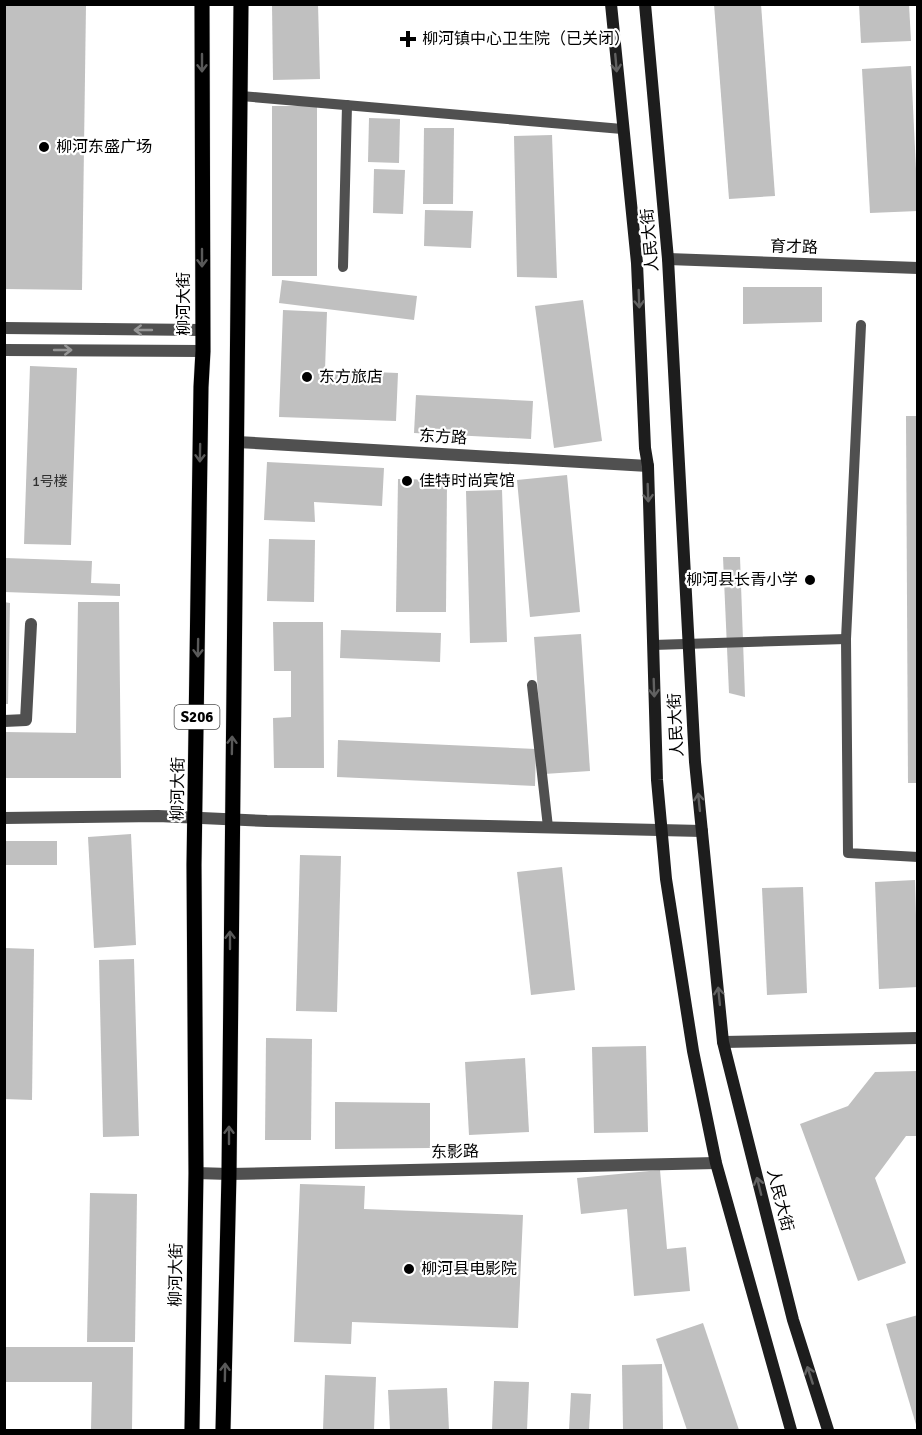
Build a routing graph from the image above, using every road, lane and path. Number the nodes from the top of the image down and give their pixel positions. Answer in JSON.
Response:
{"nodes":[{"id":1,"x":202,"y":4,"type":"edge"},
{"id":2,"x":241,"y":4,"type":"edge"},
{"id":3,"x":611,"y":4,"type":"edge"},
{"id":4,"x":645,"y":4,"type":"edge"},
{"id":5,"x":241,"y":96,"type":"junction"},
{"id":6,"x":347,"y":105,"type":"junction"},
{"id":7,"x":622,"y":129,"type":"junction"},
{"id":8,"x":668,"y":259,"type":"junction"},
{"id":9,"x":343,"y":267,"type":"dead end"},
{"id":10,"x":918,"y":268,"type":"edge"},
{"id":11,"x":861,"y":325,"type":"dead end"},
{"id":12,"x":4,"y":328,"type":"edge"},
{"id":13,"x":201,"y":330,"type":"junction"},
{"id":14,"x":4,"y":351,"type":"edge"},
{"id":15,"x":203,"y":351,"type":"junction"},
{"id":16,"x":237,"y":442,"type":"junction"},
{"id":17,"x":648,"y":466,"type":"junction"},
{"id":18,"x":31,"y":624,"type":"dead end"},
{"id":19,"x":846,"y":639,"type":"junction"},
{"id":20,"x":689,"y":644,"type":"junction"},
{"id":21,"x":652,"y":645,"type":"junction"},
{"id":22,"x":532,"y":685,"type":"dead end"},
{"id":23,"x":4,"y":721,"type":"edge"},
{"id":24,"x":4,"y":818,"type":"edge"},
{"id":25,"x":232,"y":818,"type":"junction"},
{"id":26,"x":195,"y":819,"type":"junction"},
{"id":27,"x":548,"y":827,"type":"junction"},
{"id":28,"x":662,"y":831,"type":"junction"},
{"id":29,"x":702,"y":831,"type":"junction"},
{"id":30,"x":918,"y":857,"type":"edge"},
{"id":31,"x":918,"y":1038,"type":"edge"},
{"id":32,"x":723,"y":1042,"type":"junction"},
{"id":33,"x":716,"y":1162,"type":"junction"},
{"id":34,"x":196,"y":1173,"type":"junction"},
{"id":35,"x":229,"y":1174,"type":"junction"},
{"id":36,"x":192,"y":1431,"type":"edge"},
{"id":37,"x":223,"y":1431,"type":"edge"},
{"id":38,"x":791,"y":1431,"type":"edge"},
{"id":39,"x":828,"y":1431,"type":"edge"}],
"edges":[{"from":1,"to":13,"type":"main road","name":"柳河大街","number":"S206","one_way":true},
{"from":2,"to":5,"type":"main road","number":"S206"},
{"from":3,"to":7,"type":"street","name":"人民大街","one_way":true},
{"from":4,"to":8,"type":"street","name":"人民大街"},
{"from":5,"to":6,"type":"lane"},
{"from":5,"to":16,"type":"main road","number":"S206"},
{"from":6,"to":7,"type":"lane"},
{"from":6,"to":9,"type":"lane"},
{"from":7,"to":17,"type":"street","name":"人民大街","one_way":true},
{"from":8,"to":10,"type":"street","name":"育才路"},
{"from":8,"to":20,"type":"street","name":"人民大街"},
{"from":11,"to":19,"type":"lane"},
{"from":13,"to":12,"type":"street","one_way":true},
{"from":13,"to":15,"type":"main road","name":"柳河大街","number":"S206"},
{"from":14,"to":15,"type":"street","one_way":true},
{"from":15,"to":26,"type":"main road","name":"柳河大街","number":"S206","one_way":true},
{"from":16,"to":17,"type":"street","name":"东方路"},
{"from":25,"to":16,"type":"main road","number":"S206","one_way":true},
{"from":17,"to":21,"type":"street","name":"人民大街","one_way":true},
{"from":18,"to":23,"type":"street"},
{"from":19,"to":20,"type":"lane"},
{"from":19,"to":30,"type":"lane"},
{"from":20,"to":21,"type":"lane"},
{"from":29,"to":20,"type":"street","name":"人民大街","one_way":true},
{"from":21,"to":28,"type":"street","name":"人民大街","one_way":true},
{"from":22,"to":27,"type":"lane"},
{"from":24,"to":26,"type":"street"},
{"from":25,"to":26,"type":"street"},
{"from":25,"to":27,"type":"street"},
{"from":35,"to":25,"type":"main road","number":"S206","one_way":true},
{"from":26,"to":34,"type":"main road","name":"柳河大街","number":"S206"},
{"from":27,"to":28,"type":"street"},
{"from":28,"to":29,"type":"street"},
{"from":28,"to":33,"type":"street","name":"人民大街"},
{"from":32,"to":29,"type":"street","name":"人民大街","one_way":true},
{"from":31,"to":32,"type":"street"},
{"from":39,"to":32,"type":"street","name":"人民大街","one_way":true},
{"from":33,"to":35,"type":"street","name":"东影路"},
{"from":33,"to":38,"type":"street","name":"人民大街"},
{"from":34,"to":35,"type":"street","name":"东影路"},
{"from":34,"to":36,"type":"main road","name":"柳河大街","number":"S206"},
{"from":37,"to":35,"type":"main road","number":"S206","one_way":true}]}
